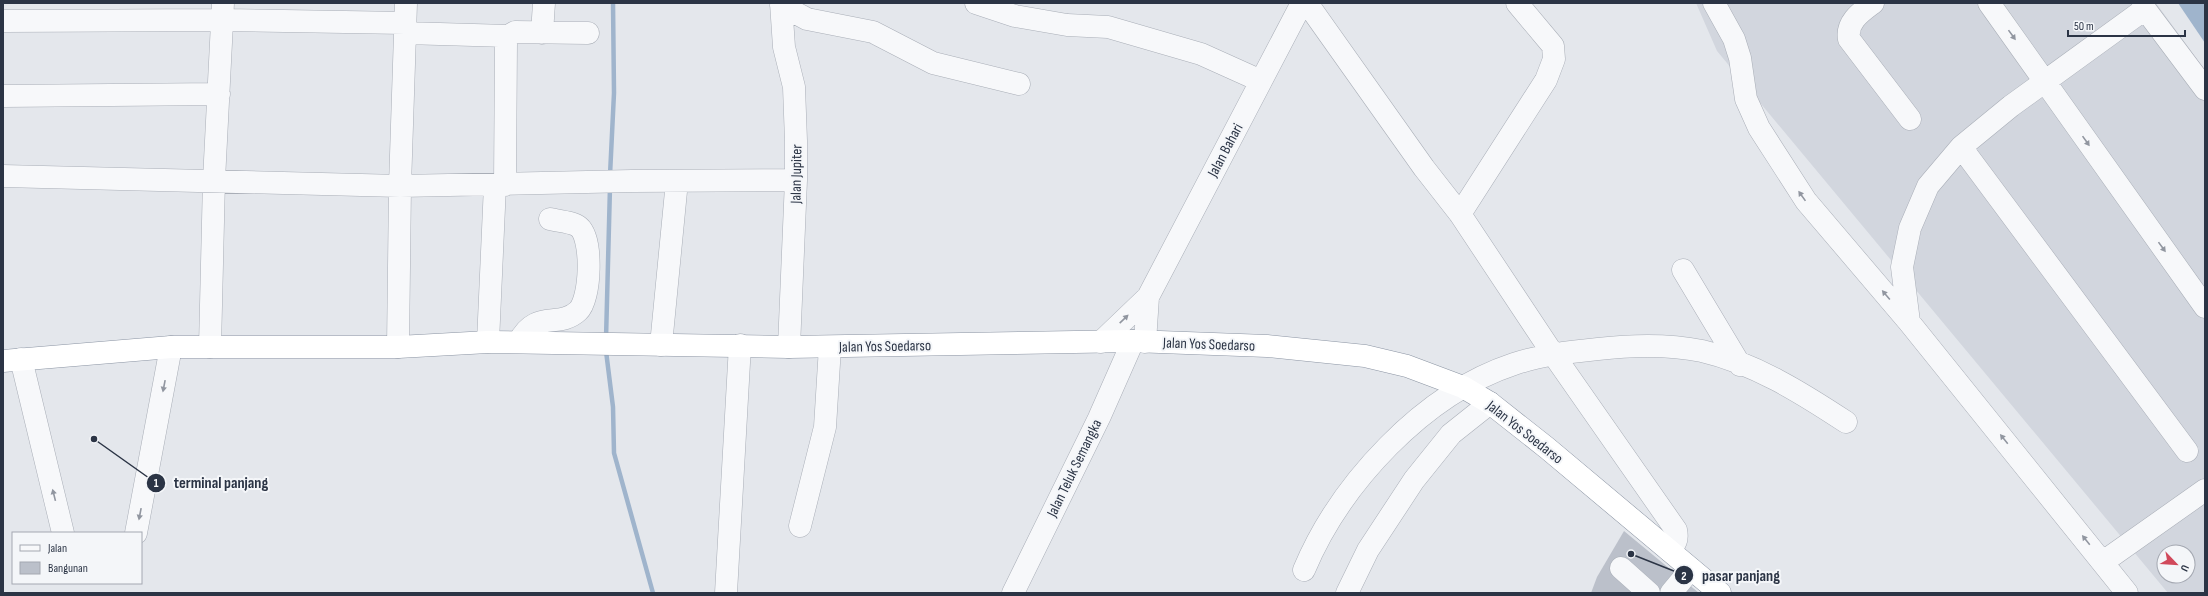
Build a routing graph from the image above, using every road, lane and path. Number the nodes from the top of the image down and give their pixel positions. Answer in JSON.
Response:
{"nodes":[{"id":1,"x":544,"y":3,"type":"edge"},
{"id":2,"x":976,"y":3,"type":"edge"},
{"id":3,"x":1302,"y":3,"type":"edge"},
{"id":4,"x":1307,"y":3,"type":"edge"},
{"id":5,"x":1517,"y":3,"type":"edge"},
{"id":6,"x":1873,"y":3,"type":"edge"},
{"id":7,"x":1989,"y":3,"type":"edge"},
{"id":8,"x":781,"y":4,"type":"edge"},
{"id":9,"x":2144,"y":6,"type":"edge"},
{"id":10,"x":223,"y":11,"type":"edge"},
{"id":11,"x":1719,"y":12,"type":"edge"},
{"id":12,"x":3,"y":20,"type":"edge"},
{"id":13,"x":405,"y":20,"type":"edge"},
{"id":14,"x":542,"y":33,"type":"junction"},
{"id":15,"x":588,"y":33,"type":"dead end"},
{"id":16,"x":508,"y":36,"type":"junction"},
{"id":17,"x":1261,"y":81,"type":"junction"},
{"id":18,"x":2045,"y":82,"type":"junction"},
{"id":19,"x":1019,"y":84,"type":"dead end"},
{"id":20,"x":2205,"y":89,"type":"edge"},
{"id":21,"x":219,"y":94,"type":"junction"},
{"id":22,"x":3,"y":96,"type":"edge"},
{"id":23,"x":1910,"y":119,"type":"dead end"},
{"id":24,"x":1962,"y":147,"type":"junction"},
{"id":25,"x":3,"y":176,"type":"edge"},
{"id":26,"x":214,"y":180,"type":"junction"},
{"id":27,"x":796,"y":180,"type":"junction"},
{"id":28,"x":677,"y":181,"type":"junction"},
{"id":29,"x":500,"y":185,"type":"junction"},
{"id":30,"x":400,"y":186,"type":"junction"},
{"id":31,"x":1460,"y":214,"type":"junction"},
{"id":32,"x":550,"y":219,"type":"dead end"},
{"id":33,"x":1684,"y":270,"type":"dead end"},
{"id":34,"x":1148,"y":296,"type":"junction"},
{"id":35,"x":2205,"y":308,"type":"edge"},
{"id":36,"x":1909,"y":322,"type":"junction"},
{"id":37,"x":488,"y":342,"type":"junction"},
{"id":38,"x":519,"y":342,"type":"junction"},
{"id":39,"x":1101,"y":342,"type":"junction"},
{"id":40,"x":1139,"y":342,"type":"junction"},
{"id":41,"x":661,"y":345,"type":"junction"},
{"id":42,"x":740,"y":346,"type":"junction"},
{"id":43,"x":171,"y":347,"type":"junction"},
{"id":44,"x":210,"y":347,"type":"junction"},
{"id":45,"x":398,"y":347,"type":"junction"},
{"id":46,"x":789,"y":347,"type":"junction"},
{"id":47,"x":830,"y":347,"type":"junction"},
{"id":48,"x":1553,"y":354,"type":"junction"},
{"id":49,"x":12,"y":360,"type":"edge"},
{"id":50,"x":1740,"y":364,"type":"junction"},
{"id":51,"x":1463,"y":387,"type":"junction"},
{"id":52,"x":1490,"y":403,"type":"junction"},
{"id":53,"x":1846,"y":422,"type":"dead end"},
{"id":54,"x":2187,"y":451,"type":"dead end"},
{"id":55,"x":2205,"y":490,"type":"edge"},
{"id":56,"x":800,"y":526,"type":"dead end"},
{"id":57,"x":63,"y":532,"type":"edge"},
{"id":58,"x":136,"y":532,"type":"edge"},
{"id":59,"x":1669,"y":550,"type":"junction"},
{"id":60,"x":2103,"y":562,"type":"junction"},
{"id":61,"x":1621,"y":568,"type":"dead end"},
{"id":62,"x":1691,"y":569,"type":"junction"},
{"id":63,"x":1304,"y":570,"type":"dead end"},
{"id":64,"x":726,"y":593,"type":"edge"},
{"id":65,"x":1013,"y":593,"type":"edge"},
{"id":66,"x":1346,"y":593,"type":"edge"},
{"id":67,"x":1649,"y":593,"type":"edge"},
{"id":68,"x":1671,"y":593,"type":"edge"},
{"id":69,"x":1720,"y":593,"type":"edge"},
{"id":70,"x":2127,"y":593,"type":"edge"}],
"edges":[{"from":1,"to":14,"type":"street"},
{"from":2,"to":17,"type":"street"},
{"from":3,"to":17,"type":"street","name":"Jalan Bahari"},
{"from":4,"to":31,"type":"street"},
{"from":5,"to":31,"type":"street"},
{"from":6,"to":23,"type":"street"},
{"from":7,"to":18,"type":"street","one_way":true},
{"from":8,"to":19,"type":"street"},
{"from":8,"to":27,"type":"street","name":"Jalan Jupiter"},
{"from":9,"to":18,"type":"street"},
{"from":9,"to":20,"type":"street"},
{"from":10,"to":12,"type":"street"},
{"from":10,"to":13,"type":"street"},
{"from":10,"to":21,"type":"street"},
{"from":36,"to":11,"type":"street","one_way":true},
{"from":13,"to":16,"type":"street"},
{"from":13,"to":30,"type":"street"},
{"from":14,"to":15,"type":"street"},
{"from":14,"to":16,"type":"street"},
{"from":16,"to":29,"type":"street"},
{"from":17,"to":34,"type":"street","name":"Jalan Bahari"},
{"from":18,"to":24,"type":"street"},
{"from":18,"to":35,"type":"street","one_way":true},
{"from":21,"to":22,"type":"street"},
{"from":21,"to":26,"type":"street"},
{"from":24,"to":36,"type":"street"},
{"from":24,"to":54,"type":"street"},
{"from":25,"to":26,"type":"street"},
{"from":26,"to":30,"type":"street"},
{"from":26,"to":44,"type":"street"},
{"from":27,"to":28,"type":"street"},
{"from":27,"to":46,"type":"street","name":"Jalan Jupiter"},
{"from":28,"to":29,"type":"street"},
{"from":28,"to":41,"type":"street"},
{"from":29,"to":30,"type":"street"},
{"from":29,"to":37,"type":"street"},
{"from":30,"to":45,"type":"street"},
{"from":31,"to":48,"type":"street"},
{"from":32,"to":38,"type":"street"},
{"from":33,"to":50,"type":"street"},
{"from":39,"to":34,"type":"street","name":"Jalan Bahari","one_way":true},
{"from":34,"to":40,"type":"street","name":"Jalan Bahari"},
{"from":60,"to":36,"type":"street","one_way":true},
{"from":37,"to":38,"type":"highway","name":"Jalan Yos Soedarso"},
{"from":37,"to":45,"type":"highway","name":"Jalan Yos Soedarso"},
{"from":38,"to":41,"type":"highway","name":"Jalan Yos Soedarso"},
{"from":39,"to":40,"type":"highway","name":"Jalan Yos Soedarso"},
{"from":39,"to":47,"type":"highway","name":"Jalan Yos Soedarso"},
{"from":40,"to":51,"type":"highway","name":"Jalan Yos Soedarso"},
{"from":40,"to":65,"type":"street","name":"Jalan Teluk Semangka"},
{"from":41,"to":42,"type":"highway","name":"Jalan Yos Soedarso"},
{"from":42,"to":46,"type":"highway","name":"Jalan Yos Soedarso"},
{"from":42,"to":64,"type":"street"},
{"from":43,"to":44,"type":"highway","name":"Jalan Yos Soedarso"},
{"from":43,"to":49,"type":"highway","name":"Jalan Yos Soedarso"},
{"from":43,"to":58,"type":"street","one_way":true},
{"from":44,"to":45,"type":"highway","name":"Jalan Yos Soedarso"},
{"from":46,"to":47,"type":"highway","name":"Jalan Yos Soedarso"},
{"from":47,"to":56,"type":"street"},
{"from":48,"to":50,"type":"street"},
{"from":48,"to":51,"type":"street"},
{"from":48,"to":59,"type":"street"},
{"from":57,"to":49,"type":"street","one_way":true},
{"from":50,"to":53,"type":"street"},
{"from":51,"to":52,"type":"highway","name":"Jalan Yos Soedarso"},
{"from":51,"to":63,"type":"street"},
{"from":52,"to":59,"type":"highway","name":"Jalan Yos Soedarso"},
{"from":52,"to":66,"type":"street"},
{"from":55,"to":60,"type":"street"},
{"from":59,"to":62,"type":"highway","name":"Jalan Yos Soedarso"},
{"from":60,"to":70,"type":"street"},
{"from":61,"to":67,"type":"street"},
{"from":62,"to":68,"type":"street"},
{"from":62,"to":69,"type":"highway","name":"Jalan Yos Soedarso"}]}
